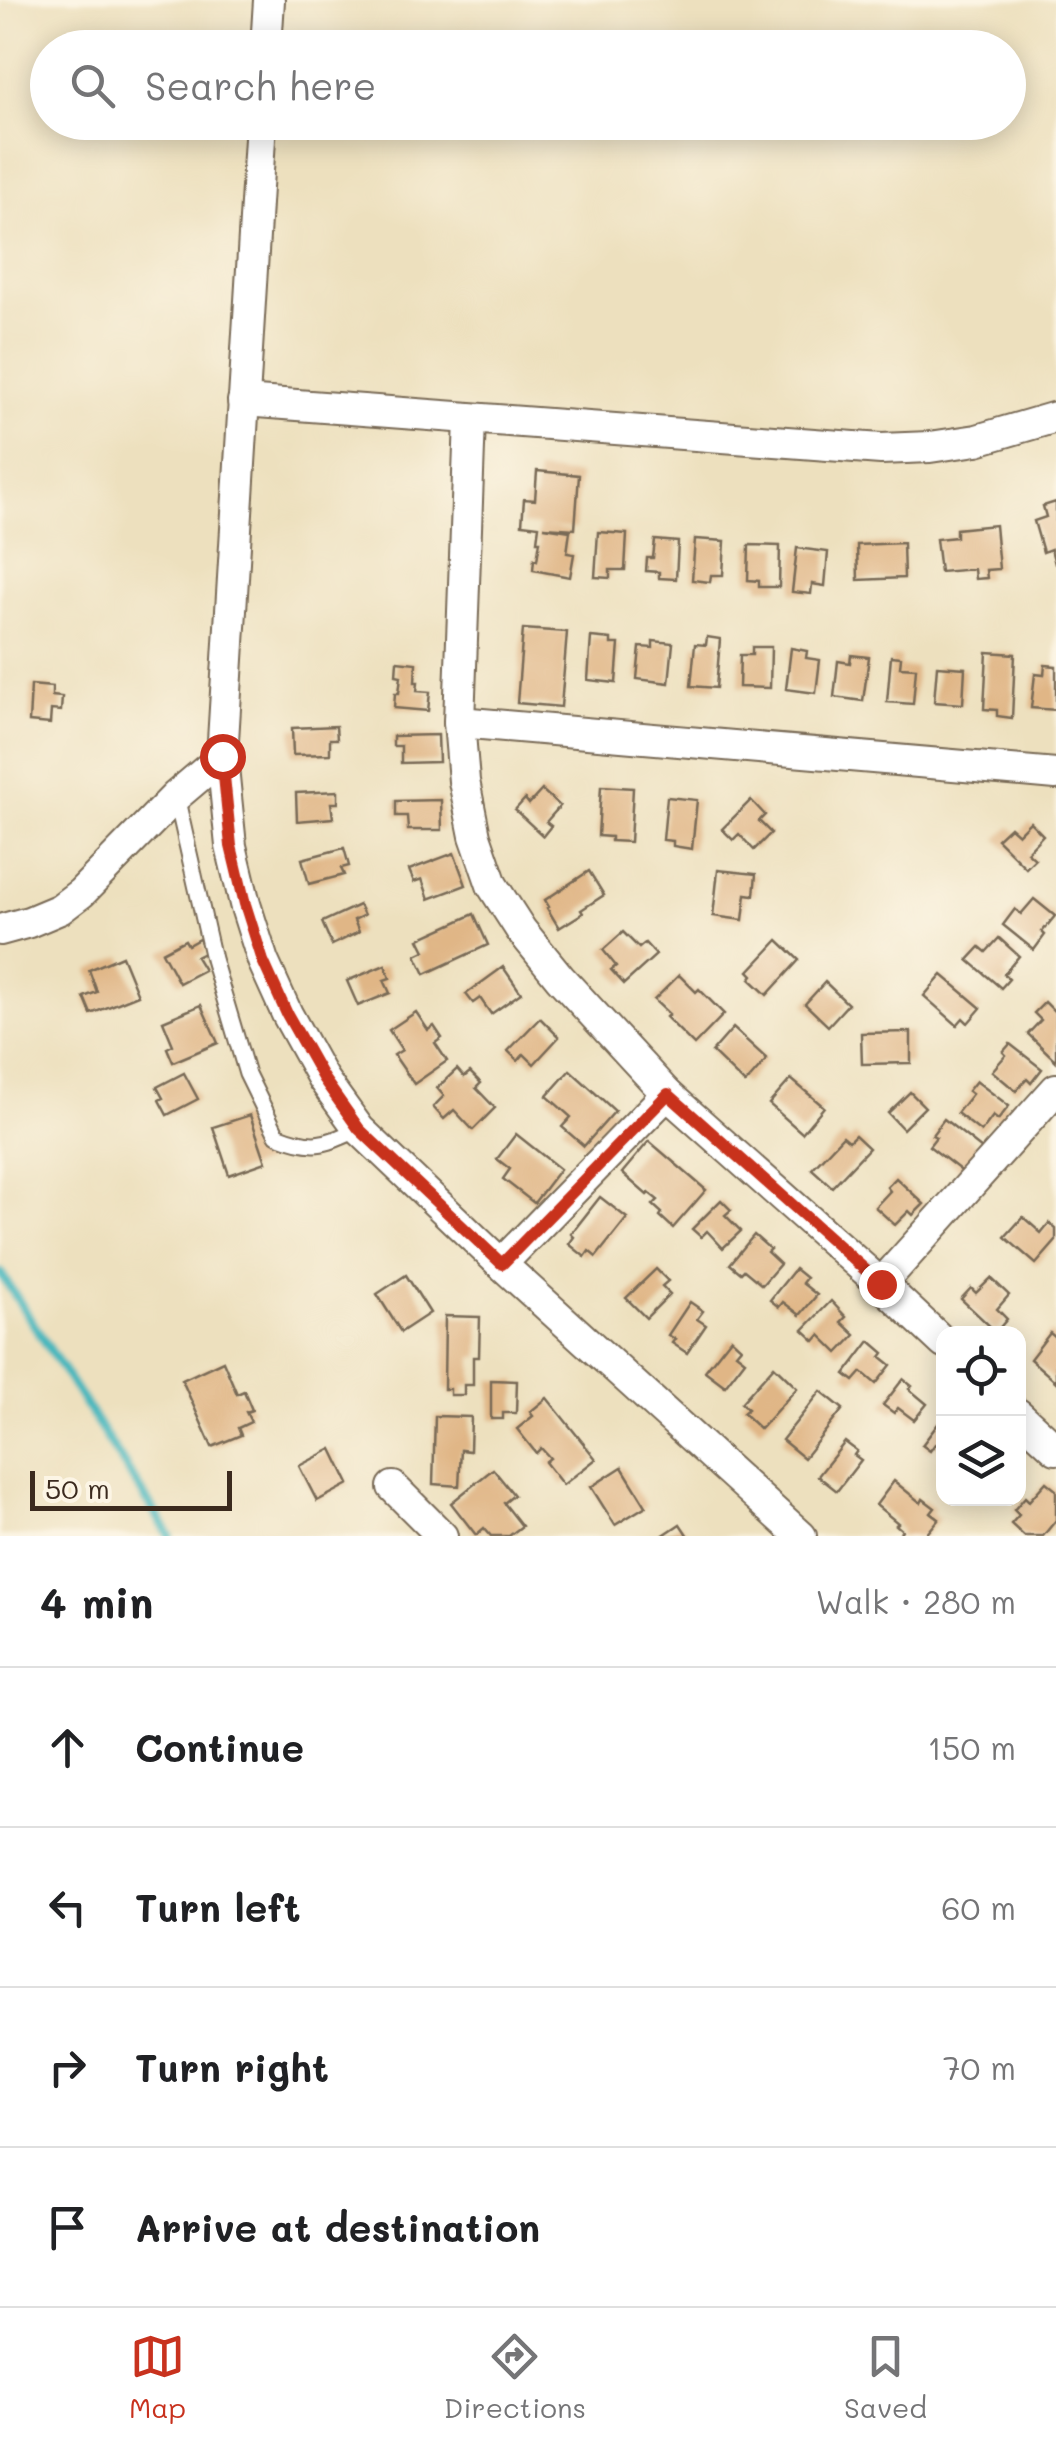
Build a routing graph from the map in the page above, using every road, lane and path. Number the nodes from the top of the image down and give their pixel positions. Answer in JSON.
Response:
{"nodes":[{"id":1,"x":269,"y":0,"type":"edge"},
{"id":2,"x":267,"y":30,"type":"edge"},
{"id":3,"x":260,"y":140,"type":"edge"},
{"id":4,"x":243,"y":401,"type":"junction"},
{"id":5,"x":1056,"y":417,"type":"edge"},
{"id":6,"x":470,"y":420,"type":"junction"},
{"id":7,"x":459,"y":722,"type":"junction"},
{"id":8,"x":222,"y":756,"type":"junction"},
{"id":9,"x":1056,"y":774,"type":"edge"},
{"id":10,"x":176,"y":796,"type":"junction"},
{"id":11,"x":0,"y":930,"type":"edge"},
{"id":12,"x":1056,"y":1089,"type":"edge"},
{"id":13,"x":668,"y":1094,"type":"junction"},
{"id":14,"x":359,"y":1129,"type":"junction"},
{"id":15,"x":502,"y":1264,"type":"junction"},
{"id":16,"x":881,"y":1284,"type":"junction"},
{"id":17,"x":936,"y":1336,"type":"edge"},
{"id":18,"x":1020,"y":1416,"type":"edge"},
{"id":19,"x":1056,"y":1448,"type":"edge"},
{"id":20,"x":393,"y":1487,"type":"dead end"},
{"id":21,"x":442,"y":1536,"type":"edge"},
{"id":22,"x":800,"y":1536,"type":"edge"}],
"edges":[{"from":1,"to":2,"type":"street"},
{"from":3,"to":4,"type":"street"},
{"from":4,"to":6,"type":"street"},
{"from":4,"to":8,"type":"street"},
{"from":5,"to":6,"type":"street"},
{"from":6,"to":7,"type":"street"},
{"from":7,"to":9,"type":"street"},
{"from":7,"to":13,"type":"street"},
{"from":8,"to":10,"type":"street"},
{"from":8,"to":14,"type":"street"},
{"from":10,"to":11,"type":"street"},
{"from":10,"to":14,"type":"lane"},
{"from":12,"to":16,"type":"street"},
{"from":13,"to":15,"type":"street"},
{"from":13,"to":16,"type":"street"},
{"from":14,"to":15,"type":"street"},
{"from":15,"to":22,"type":"street"},
{"from":16,"to":17,"type":"street"},
{"from":18,"to":19,"type":"street"},
{"from":20,"to":21,"type":"street"}]}
